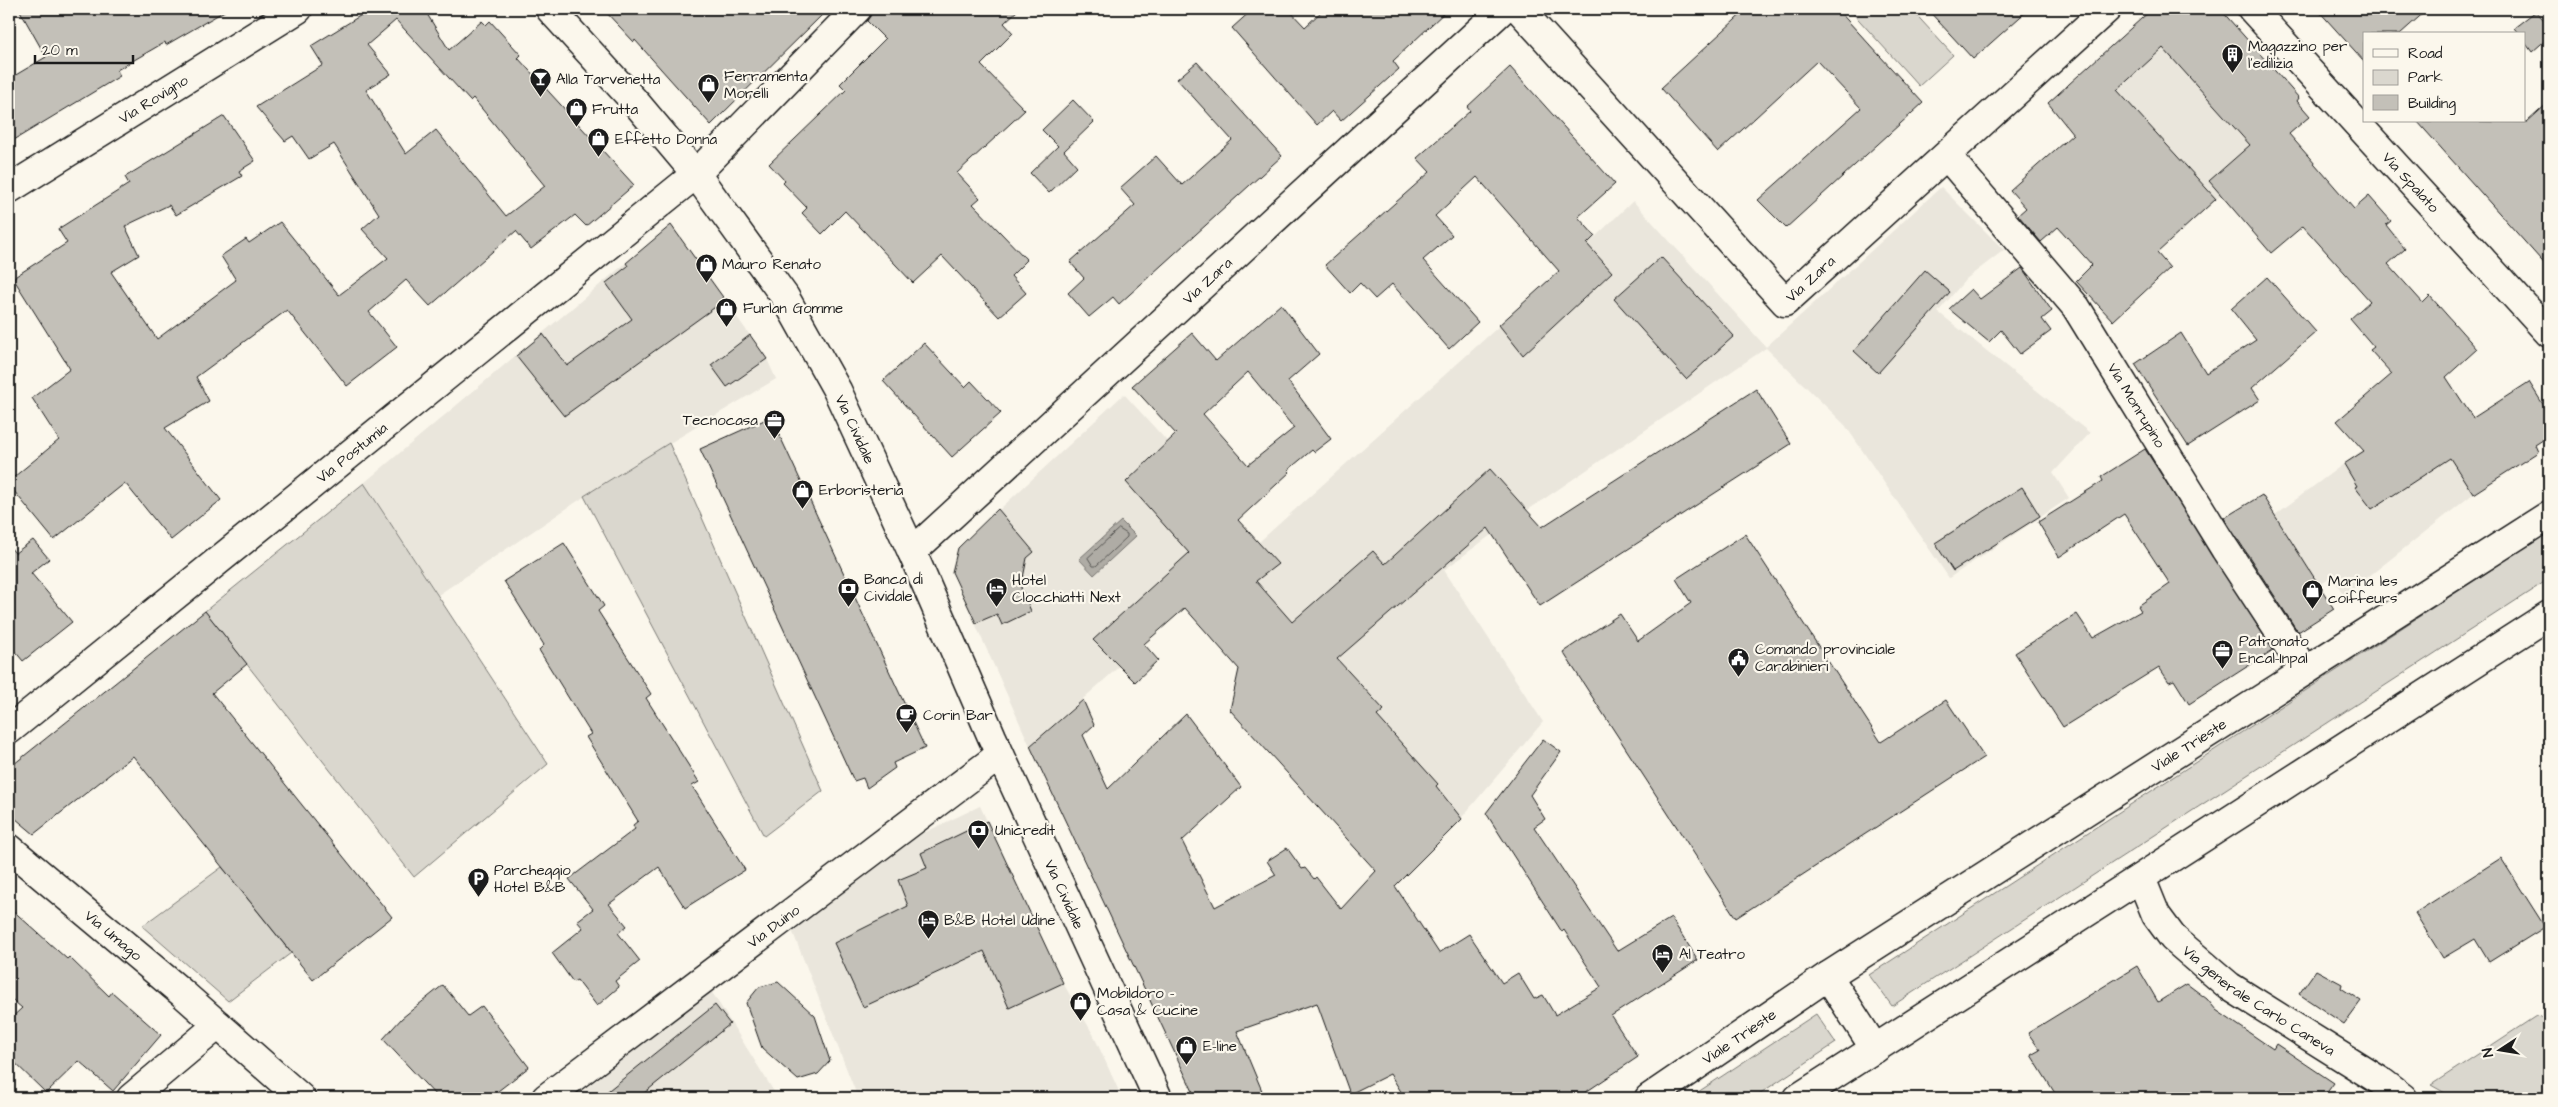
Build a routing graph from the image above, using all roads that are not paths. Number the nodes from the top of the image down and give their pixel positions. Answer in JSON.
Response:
{"nodes":[{"id":1,"x":298,"y":9,"type":"edge"},
{"id":2,"x":550,"y":9,"type":"edge"},
{"id":3,"x":857,"y":9,"type":"edge"},
{"id":4,"x":1503,"y":9,"type":"edge"},
{"id":5,"x":1519,"y":9,"type":"edge"},
{"id":6,"x":2107,"y":9,"type":"edge"},
{"id":7,"x":2252,"y":9,"type":"edge"},
{"id":8,"x":1947,"y":156,"type":"junction"},
{"id":9,"x":696,"y":174,"type":"junction"},
{"id":10,"x":9,"y":190,"type":"edge"},
{"id":11,"x":2549,"y":333,"type":"edge"},
{"id":12,"x":2549,"y":515,"type":"edge"},
{"id":13,"x":912,"y":552,"type":"junction"},
{"id":14,"x":2549,"y":614,"type":"edge"},
{"id":15,"x":2305,"y":671,"type":"junction"},
{"id":16,"x":9,"y":730,"type":"edge"},
{"id":17,"x":1000,"y":755,"type":"junction"},
{"id":18,"x":9,"y":848,"type":"edge"},
{"id":19,"x":2141,"y":878,"type":"junction"},
{"id":20,"x":1828,"y":976,"type":"junction"},
{"id":21,"x":218,"y":1024,"type":"junction"},
{"id":22,"x":1875,"y":1048,"type":"junction"},
{"id":23,"x":131,"y":1098,"type":"edge"},
{"id":24,"x":301,"y":1098,"type":"edge"},
{"id":25,"x":546,"y":1098,"type":"edge"},
{"id":26,"x":1158,"y":1098,"type":"edge"},
{"id":27,"x":1649,"y":1098,"type":"edge"},
{"id":28,"x":1798,"y":1098,"type":"edge"},
{"id":29,"x":2403,"y":1098,"type":"edge"}],
"edges":[{"from":1,"to":10,"type":"street","name":"Via Rovigno"},
{"from":2,"to":9,"type":"street","name":"Via Cividale"},
{"from":3,"to":9,"type":"street","name":"Via Postumia"},
{"from":4,"to":13,"type":"street","name":"Via Zara"},
{"from":5,"to":8,"type":"street","name":"Via Zara"},
{"from":6,"to":8,"type":"street","name":"Via Zara"},
{"from":7,"to":11,"type":"street","name":"Via Spalato"},
{"from":8,"to":15,"type":"street","name":"Via Monrupino"},
{"from":9,"to":13,"type":"street","name":"Via Cividale"},
{"from":9,"to":16,"type":"street","name":"Via Postumia"},
{"from":12,"to":15,"type":"street","name":"Viale Trieste"},
{"from":13,"to":17,"type":"street","name":"Via Cividale"},
{"from":14,"to":19,"type":"street"},
{"from":15,"to":20,"type":"street","name":"Viale Trieste"},
{"from":17,"to":25,"type":"street","name":"Via Duino"},
{"from":17,"to":26,"type":"street","name":"Via Cividale"},
{"from":18,"to":21,"type":"street","name":"Via Umago"},
{"from":19,"to":22,"type":"street"},
{"from":19,"to":29,"type":"street","name":"Via generale Carlo Caneva"},
{"from":20,"to":22,"type":"street"},
{"from":20,"to":27,"type":"street","name":"Viale Trieste"},
{"from":21,"to":23,"type":"street"},
{"from":21,"to":24,"type":"street","name":"Via Umago"},
{"from":22,"to":28,"type":"street"}]}
